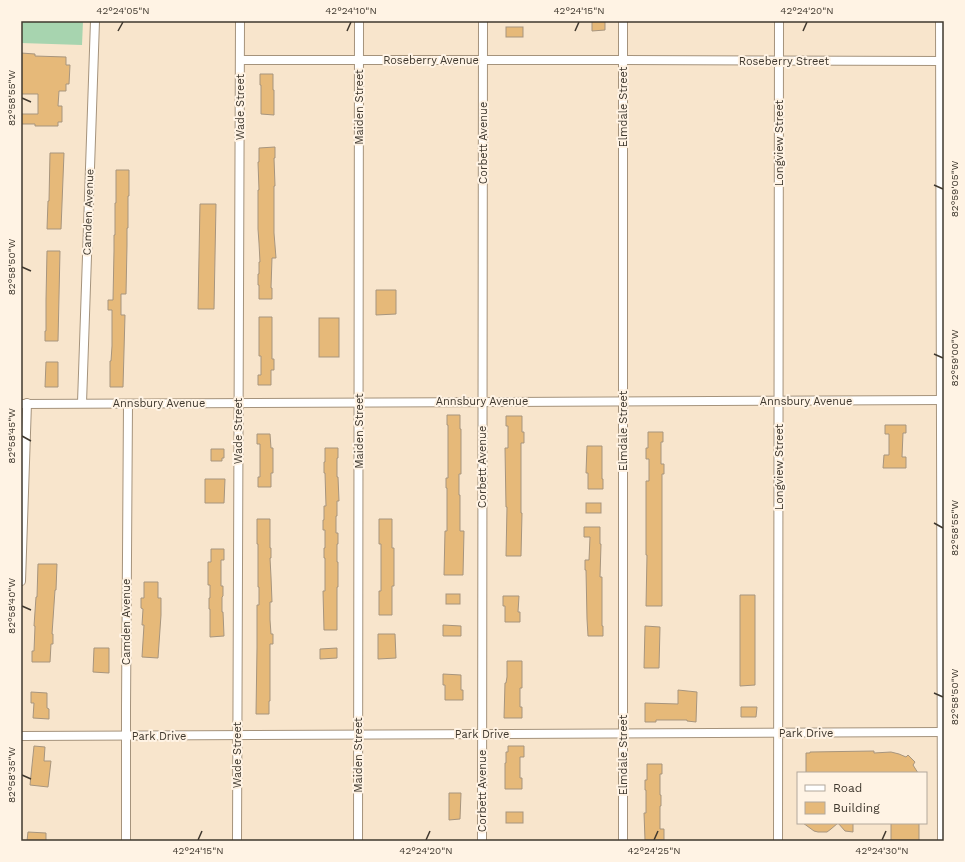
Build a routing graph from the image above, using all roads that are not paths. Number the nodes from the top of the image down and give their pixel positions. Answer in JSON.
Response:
{"nodes":[{"id":1,"x":95,"y":21,"type":"edge"},
{"id":2,"x":240,"y":21,"type":"edge"},
{"id":3,"x":359,"y":21,"type":"edge"},
{"id":4,"x":483,"y":21,"type":"edge"},
{"id":5,"x":623,"y":21,"type":"edge"},
{"id":6,"x":779,"y":21,"type":"edge"},
{"id":7,"x":940,"y":21,"type":"edge"},
{"id":8,"x":240,"y":60,"type":"junction"},
{"id":9,"x":359,"y":60,"type":"junction"},
{"id":10,"x":483,"y":60,"type":"junction"},
{"id":11,"x":623,"y":60,"type":"junction"},
{"id":12,"x":779,"y":61,"type":"junction"},
{"id":13,"x":942,"y":61,"type":"edge"},
{"id":14,"x":942,"y":400,"type":"edge"},
{"id":15,"x":482,"y":401,"type":"junction"},
{"id":16,"x":623,"y":401,"type":"junction"},
{"id":17,"x":779,"y":401,"type":"junction"},
{"id":18,"x":359,"y":402,"type":"junction"},
{"id":19,"x":24,"y":403,"type":"edge"},
{"id":20,"x":82,"y":403,"type":"junction"},
{"id":21,"x":239,"y":403,"type":"junction"},
{"id":22,"x":128,"y":404,"type":"junction"},
{"id":23,"x":21,"y":581,"type":"edge"},
{"id":24,"x":943,"y":732,"type":"edge"},
{"id":25,"x":778,"y":733,"type":"junction"},
{"id":26,"x":482,"y":734,"type":"junction"},
{"id":27,"x":623,"y":734,"type":"junction"},
{"id":28,"x":237,"y":735,"type":"junction"},
{"id":29,"x":358,"y":735,"type":"junction"},
{"id":30,"x":21,"y":736,"type":"edge"},
{"id":31,"x":126,"y":736,"type":"junction"},
{"id":32,"x":126,"y":841,"type":"edge"},
{"id":33,"x":236,"y":841,"type":"edge"},
{"id":34,"x":358,"y":841,"type":"edge"},
{"id":35,"x":482,"y":841,"type":"edge"},
{"id":36,"x":623,"y":841,"type":"edge"},
{"id":37,"x":778,"y":841,"type":"edge"},
{"id":38,"x":942,"y":841,"type":"edge"}],
"edges":[{"from":1,"to":20,"type":"street","name":"Camden Avenue"},
{"from":2,"to":8,"type":"street","name":"Wade Street"},
{"from":3,"to":9,"type":"street","name":"Maiden Street"},
{"from":4,"to":10,"type":"street","name":"Corbett Avenue"},
{"from":5,"to":11,"type":"street","name":"Elmdale Street"},
{"from":6,"to":12,"type":"street","name":"Longview Street"},
{"from":7,"to":13,"type":"street"},
{"from":8,"to":9,"type":"street","name":"Roseberry Avenue"},
{"from":8,"to":21,"type":"street","name":"Wade Street"},
{"from":9,"to":10,"type":"street","name":"Roseberry Avenue"},
{"from":9,"to":18,"type":"street","name":"Maiden Street"},
{"from":10,"to":11,"type":"street","name":"Roseberry Avenue"},
{"from":10,"to":15,"type":"street","name":"Corbett Avenue"},
{"from":11,"to":12,"type":"street","name":"Roseberry Street"},
{"from":11,"to":16,"type":"street","name":"Elmdale Street"},
{"from":12,"to":13,"type":"street","name":"Roseberry Street"},
{"from":12,"to":17,"type":"street","name":"Longview Street"},
{"from":13,"to":14,"type":"street"},
{"from":14,"to":17,"type":"street","name":"Annsbury Avenue"},
{"from":14,"to":24,"type":"street"},
{"from":15,"to":16,"type":"street","name":"Annsbury Avenue"},
{"from":15,"to":18,"type":"street","name":"Annsbury Avenue"},
{"from":15,"to":26,"type":"street","name":"Corbett Avenue"},
{"from":16,"to":17,"type":"street","name":"Annsbury Avenue"},
{"from":16,"to":27,"type":"street","name":"Elmdale Street"},
{"from":17,"to":25,"type":"street","name":"Longview Street"},
{"from":18,"to":21,"type":"street","name":"Annsbury Avenue"},
{"from":18,"to":29,"type":"street","name":"Maiden Street"},
{"from":19,"to":20,"type":"street","name":"Annsbury Avenue"},
{"from":19,"to":23,"type":"street"},
{"from":20,"to":22,"type":"street","name":"Annsbury Avenue"},
{"from":21,"to":22,"type":"street","name":"Annsbury Avenue"},
{"from":21,"to":28,"type":"street","name":"Wade Street"},
{"from":22,"to":31,"type":"street","name":"Camden Avenue"},
{"from":24,"to":25,"type":"street","name":"Park Drive"},
{"from":24,"to":38,"type":"street"},
{"from":25,"to":27,"type":"street","name":"Park Drive"},
{"from":25,"to":37,"type":"street","name":"Longview Street"},
{"from":26,"to":27,"type":"street","name":"Park Drive"},
{"from":26,"to":29,"type":"street","name":"Park Drive"},
{"from":26,"to":35,"type":"street","name":"Corbett Avenue"},
{"from":27,"to":36,"type":"street","name":"Elmdale Street"},
{"from":28,"to":29,"type":"street","name":"Park Drive"},
{"from":28,"to":31,"type":"street","name":"Park Drive"},
{"from":28,"to":33,"type":"street","name":"Wade Street"},
{"from":29,"to":34,"type":"street","name":"Maiden Street"},
{"from":30,"to":31,"type":"street","name":"Park Drive"},
{"from":31,"to":32,"type":"street","name":"Camden Avenue"}]}
